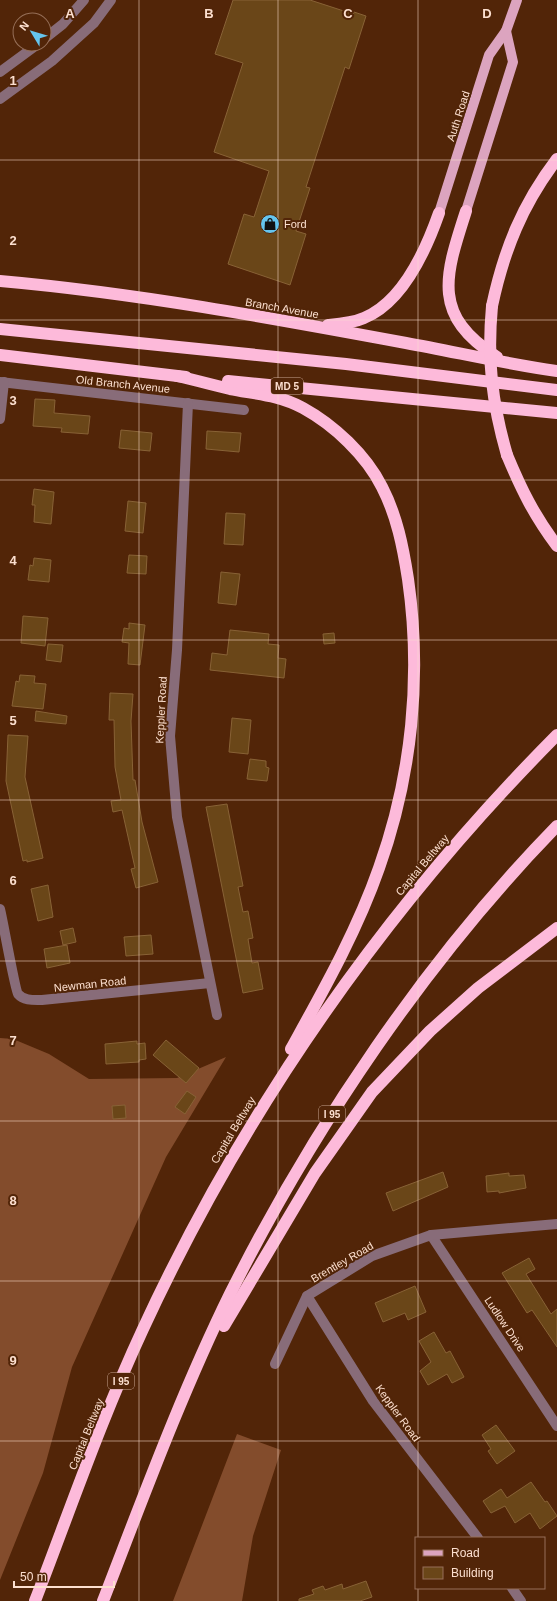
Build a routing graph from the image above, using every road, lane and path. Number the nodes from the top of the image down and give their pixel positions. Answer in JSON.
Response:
{"nodes":[{"id":1,"x":84,"y":0,"type":"edge"},
{"id":2,"x":112,"y":0,"type":"edge"},
{"id":3,"x":517,"y":0,"type":"edge"},
{"id":4,"x":506,"y":31,"type":"junction"},
{"id":5,"x":52,"y":33,"type":"edge"},
{"id":6,"x":27,"y":52,"type":"edge"},
{"id":7,"x":0,"y":72,"type":"edge"},
{"id":8,"x":0,"y":99,"type":"edge"},
{"id":9,"x":557,"y":159,"type":"edge"},
{"id":10,"x":466,"y":212,"type":"joint"},
{"id":11,"x":439,"y":213,"type":"joint"},
{"id":12,"x":0,"y":281,"type":"edge"},
{"id":13,"x":315,"y":327,"type":"junction"},
{"id":14,"x":0,"y":329,"type":"edge"},
{"id":15,"x":0,"y":355,"type":"edge"},
{"id":16,"x":508,"y":364,"type":"junction"},
{"id":17,"x":557,"y":371,"type":"edge"},
{"id":18,"x":177,"y":376,"type":"junction"},
{"id":19,"x":2,"y":382,"type":"edge"},
{"id":20,"x":557,"y":390,"type":"edge"},
{"id":21,"x":188,"y":403,"type":"junction"},
{"id":22,"x":244,"y":410,"type":"dead end"},
{"id":23,"x":557,"y":413,"type":"edge"},
{"id":24,"x":0,"y":419,"type":"edge"},
{"id":25,"x":557,"y":546,"type":"edge"},
{"id":26,"x":557,"y":735,"type":"edge"},
{"id":27,"x":557,"y":826,"type":"edge"},
{"id":28,"x":0,"y":909,"type":"edge"},
{"id":29,"x":557,"y":928,"type":"edge"},
{"id":30,"x":210,"y":983,"type":"junction"},
{"id":31,"x":217,"y":1015,"type":"dead end"},
{"id":32,"x":225,"y":1168,"type":"junction"},
{"id":33,"x":557,"y":1224,"type":"edge"},
{"id":34,"x":432,"y":1236,"type":"junction"},
{"id":35,"x":307,"y":1296,"type":"junction"},
{"id":36,"x":276,"y":1364,"type":"dead end"},
{"id":37,"x":557,"y":1426,"type":"edge"},
{"id":38,"x":166,"y":1439,"type":"junction"},
{"id":39,"x":477,"y":1537,"type":"edge"},
{"id":40,"x":513,"y":1589,"type":"edge"},
{"id":41,"x":35,"y":1601,"type":"edge"},
{"id":42,"x":103,"y":1601,"type":"edge"},
{"id":43,"x":520,"y":1601,"type":"edge"}],
"edges":[{"from":1,"to":5,"type":"street"},
{"from":2,"to":8,"type":"street"},
{"from":3,"to":4,"type":"main road","name":"Auth Road"},
{"from":4,"to":10,"type":"main road"},
{"from":4,"to":11,"type":"main road","name":"Auth Road"},
{"from":6,"to":7,"type":"street"},
{"from":9,"to":25,"type":"highway","bridge":true},
{"from":10,"to":16,"type":"highway"},
{"from":11,"to":13,"type":"highway"},
{"from":12,"to":13,"type":"highway","name":"Branch Avenue"},
{"from":13,"to":16,"type":"highway","name":"Branch Avenue"},
{"from":14,"to":20,"type":"highway"},
{"from":15,"to":18,"type":"highway","number":"MD 5"},
{"from":16,"to":17,"type":"highway","name":"Branch Avenue"},
{"from":18,"to":23,"type":"highway","number":"MD 5"},
{"from":18,"to":32,"type":"highway"},
{"from":19,"to":21,"type":"street","name":"Old Branch Avenue"},
{"from":19,"to":24,"type":"street"},
{"from":21,"to":22,"type":"street","name":"Old Branch Avenue"},
{"from":21,"to":30,"type":"street","name":"Keppler Road"},
{"from":26,"to":32,"type":"highway","name":"Capital Beltway","number":"I 95"},
{"from":27,"to":38,"type":"highway","number":"I 95"},
{"from":28,"to":30,"type":"street","name":"Newman Road"},
{"from":29,"to":38,"type":"highway"},
{"from":30,"to":31,"type":"street","name":"Keppler Road"},
{"from":32,"to":41,"type":"highway","name":"Capital Beltway","number":"I 95"},
{"from":33,"to":34,"type":"street","name":"Brentley Road"},
{"from":34,"to":35,"type":"street","name":"Brentley Road"},
{"from":34,"to":37,"type":"street","name":"Ludlow Drive"},
{"from":35,"to":36,"type":"street","name":"Brentley Road"},
{"from":35,"to":39,"type":"street","name":"Keppler Road"},
{"from":38,"to":42,"type":"highway","number":"I 95"},
{"from":40,"to":43,"type":"street"}]}
